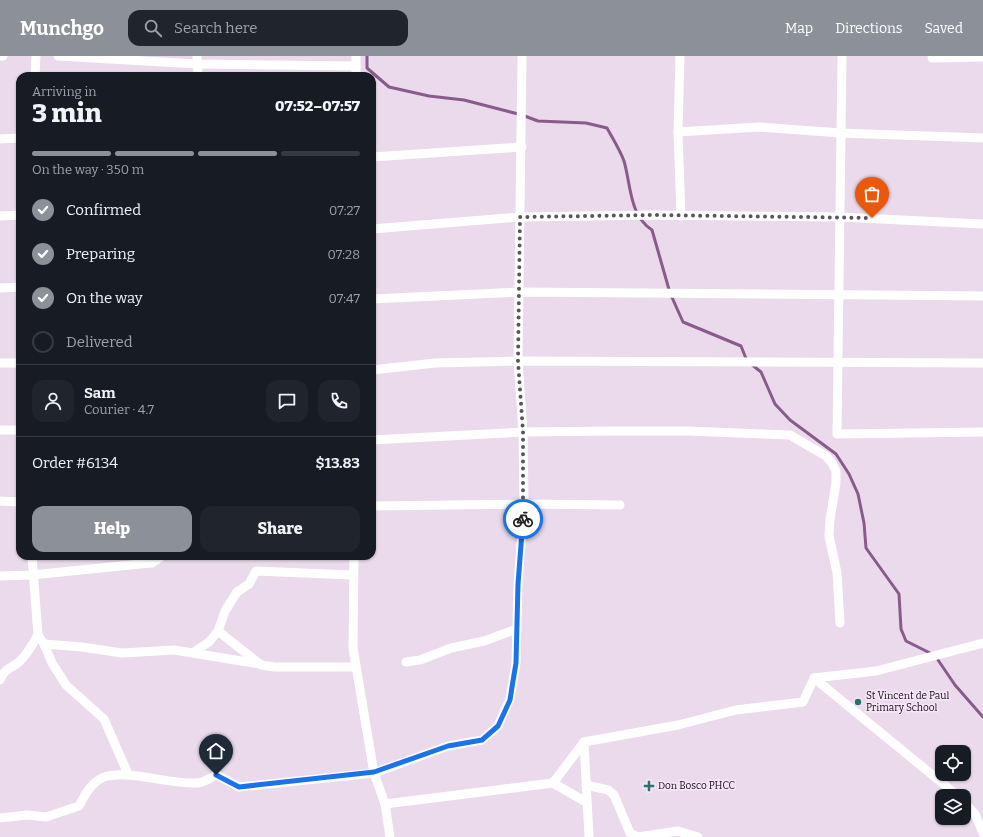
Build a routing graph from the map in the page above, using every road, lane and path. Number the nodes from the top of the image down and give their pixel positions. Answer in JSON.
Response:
{"nodes":[{"id":1,"x":0,"y":56,"type":"edge"},
{"id":2,"x":4,"y":56,"type":"edge"},
{"id":3,"x":36,"y":56,"type":"edge"},
{"id":4,"x":58,"y":56,"type":"edge"},
{"id":5,"x":356,"y":56,"type":"edge"},
{"id":6,"x":522,"y":56,"type":"edge"},
{"id":7,"x":680,"y":56,"type":"edge"},
{"id":8,"x":842,"y":56,"type":"edge"},
{"id":9,"x":983,"y":57,"type":"edge"},
{"id":10,"x":932,"y":58,"type":"dead end"},
{"id":11,"x":197,"y":60,"type":"edge"},
{"id":12,"x":356,"y":66,"type":"junction"},
{"id":13,"x":35,"y":72,"type":"edge"},
{"id":14,"x":198,"y":72,"type":"edge"},
{"id":15,"x":356,"y":72,"type":"edge"},
{"id":16,"x":678,"y":132,"type":"junction"},
{"id":17,"x":840,"y":133,"type":"junction"},
{"id":18,"x":16,"y":138,"type":"edge"},
{"id":19,"x":983,"y":138,"type":"edge"},
{"id":20,"x":0,"y":139,"type":"edge"},
{"id":21,"x":522,"y":147,"type":"junction"},
{"id":22,"x":376,"y":157,"type":"edge"},
{"id":23,"x":16,"y":215,"type":"edge"},
{"id":24,"x":0,"y":216,"type":"edge"},
{"id":25,"x":681,"y":216,"type":"junction"},
{"id":26,"x":520,"y":217,"type":"junction"},
{"id":27,"x":840,"y":217,"type":"junction"},
{"id":28,"x":983,"y":224,"type":"edge"},
{"id":29,"x":376,"y":229,"type":"edge"},
{"id":30,"x":16,"y":287,"type":"edge"},
{"id":31,"x":0,"y":288,"type":"edge"},
{"id":32,"x":519,"y":292,"type":"junction"},
{"id":33,"x":838,"y":294,"type":"junction"},
{"id":34,"x":983,"y":296,"type":"edge"},
{"id":35,"x":376,"y":298,"type":"edge"},
{"id":36,"x":518,"y":361,"type":"junction"},
{"id":37,"x":838,"y":362,"type":"junction"},
{"id":38,"x":0,"y":363,"type":"edge"},
{"id":39,"x":16,"y":363,"type":"edge"},
{"id":40,"x":983,"y":363,"type":"edge"},
{"id":41,"x":376,"y":370,"type":"edge"},
{"id":42,"x":0,"y":430,"type":"edge"},
{"id":43,"x":16,"y":430,"type":"edge"},
{"id":44,"x":523,"y":432,"type":"junction"},
{"id":45,"x":983,"y":432,"type":"edge"},
{"id":46,"x":376,"y":440,"type":"edge"},
{"id":47,"x":0,"y":501,"type":"edge"},
{"id":48,"x":16,"y":502,"type":"edge"},
{"id":49,"x":524,"y":504,"type":"junction"},
{"id":50,"x":620,"y":505,"type":"dead end"},
{"id":51,"x":376,"y":506,"type":"edge"},
{"id":52,"x":32,"y":560,"type":"edge"},
{"id":53,"x":156,"y":560,"type":"edge"},
{"id":54,"x":354,"y":560,"type":"edge"},
{"id":55,"x":32,"y":575,"type":"junction"},
{"id":56,"x":352,"y":575,"type":"junction"},
{"id":57,"x":0,"y":576,"type":"edge"},
{"id":58,"x":840,"y":623,"type":"dead end"},
{"id":59,"x":517,"y":629,"type":"junction"},
{"id":60,"x":218,"y":632,"type":"junction"},
{"id":61,"x":38,"y":635,"type":"junction"},
{"id":62,"x":44,"y":644,"type":"junction"},
{"id":63,"x":983,"y":644,"type":"edge"},
{"id":64,"x":194,"y":652,"type":"junction"},
{"id":65,"x":406,"y":662,"type":"dead end"},
{"id":66,"x":261,"y":664,"type":"junction"},
{"id":67,"x":356,"y":667,"type":"junction"},
{"id":68,"x":814,"y":678,"type":"junction"},
{"id":69,"x":0,"y":680,"type":"edge"},
{"id":70,"x":584,"y":742,"type":"junction"},
{"id":71,"x":374,"y":772,"type":"junction"},
{"id":72,"x":128,"y":774,"type":"junction"},
{"id":73,"x":553,"y":783,"type":"junction"},
{"id":74,"x":586,"y":785,"type":"junction"},
{"id":75,"x":949,"y":789,"type":"edge"},
{"id":76,"x":586,"y":802,"type":"junction"},
{"id":77,"x":385,"y":804,"type":"junction"},
{"id":78,"x":971,"y":810,"type":"edge"},
{"id":79,"x":0,"y":818,"type":"edge"},
{"id":80,"x":983,"y":833,"type":"edge"},
{"id":81,"x":390,"y":837,"type":"edge"},
{"id":82,"x":589,"y":837,"type":"edge"},
{"id":83,"x":698,"y":837,"type":"edge"}],
"edges":[{"from":1,"to":2,"type":"street"},
{"from":3,"to":13,"type":"street"},
{"from":4,"to":11,"type":"street"},
{"from":5,"to":12,"type":"street"},
{"from":6,"to":21,"type":"street"},
{"from":7,"to":16,"type":"street"},
{"from":8,"to":17,"type":"street"},
{"from":9,"to":10,"type":"street"},
{"from":11,"to":12,"type":"street"},
{"from":11,"to":14,"type":"street"},
{"from":12,"to":15,"type":"street"},
{"from":16,"to":17,"type":"street"},
{"from":16,"to":25,"type":"street"},
{"from":17,"to":19,"type":"street"},
{"from":17,"to":27,"type":"street"},
{"from":18,"to":20,"type":"street"},
{"from":21,"to":22,"type":"street"},
{"from":21,"to":26,"type":"street"},
{"from":23,"to":24,"type":"street"},
{"from":25,"to":26,"type":"street"},
{"from":25,"to":27,"type":"street"},
{"from":26,"to":29,"type":"street"},
{"from":26,"to":32,"type":"street"},
{"from":27,"to":28,"type":"street"},
{"from":27,"to":33,"type":"street"},
{"from":30,"to":31,"type":"street"},
{"from":32,"to":33,"type":"street"},
{"from":32,"to":35,"type":"street"},
{"from":32,"to":36,"type":"street"},
{"from":33,"to":34,"type":"street"},
{"from":33,"to":37,"type":"street"},
{"from":36,"to":37,"type":"street"},
{"from":36,"to":41,"type":"street"},
{"from":36,"to":44,"type":"street"},
{"from":37,"to":40,"type":"street"},
{"from":37,"to":45,"type":"street"},
{"from":38,"to":39,"type":"street"},
{"from":42,"to":43,"type":"street"},
{"from":44,"to":46,"type":"street"},
{"from":44,"to":49,"type":"street"},
{"from":44,"to":58,"type":"street"},
{"from":47,"to":48,"type":"street"},
{"from":49,"to":50,"type":"street"},
{"from":49,"to":51,"type":"street"},
{"from":49,"to":59,"type":"street"},
{"from":52,"to":55,"type":"street"},
{"from":53,"to":55,"type":"street"},
{"from":54,"to":56,"type":"street"},
{"from":55,"to":57,"type":"street"},
{"from":55,"to":61,"type":"street"},
{"from":56,"to":60,"type":"street"},
{"from":56,"to":67,"type":"street"},
{"from":59,"to":65,"type":"street"},
{"from":59,"to":71,"type":"street"},
{"from":60,"to":64,"type":"street"},
{"from":60,"to":66,"type":"street"},
{"from":61,"to":62,"type":"street"},
{"from":61,"to":69,"type":"street"},
{"from":62,"to":64,"type":"street"},
{"from":62,"to":72,"type":"street"},
{"from":63,"to":68,"type":"street"},
{"from":64,"to":66,"type":"street"},
{"from":66,"to":67,"type":"street"},
{"from":67,"to":71,"type":"street"},
{"from":68,"to":70,"type":"street"},
{"from":68,"to":75,"type":"street"},
{"from":70,"to":73,"type":"street"},
{"from":70,"to":74,"type":"street"},
{"from":71,"to":72,"type":"street"},
{"from":71,"to":77,"type":"street"},
{"from":72,"to":79,"type":"street"},
{"from":73,"to":76,"type":"street"},
{"from":73,"to":77,"type":"street"},
{"from":74,"to":76,"type":"street"},
{"from":74,"to":83,"type":"street"},
{"from":76,"to":82,"type":"street"},
{"from":77,"to":81,"type":"street"},
{"from":78,"to":80,"type":"street"}]}
